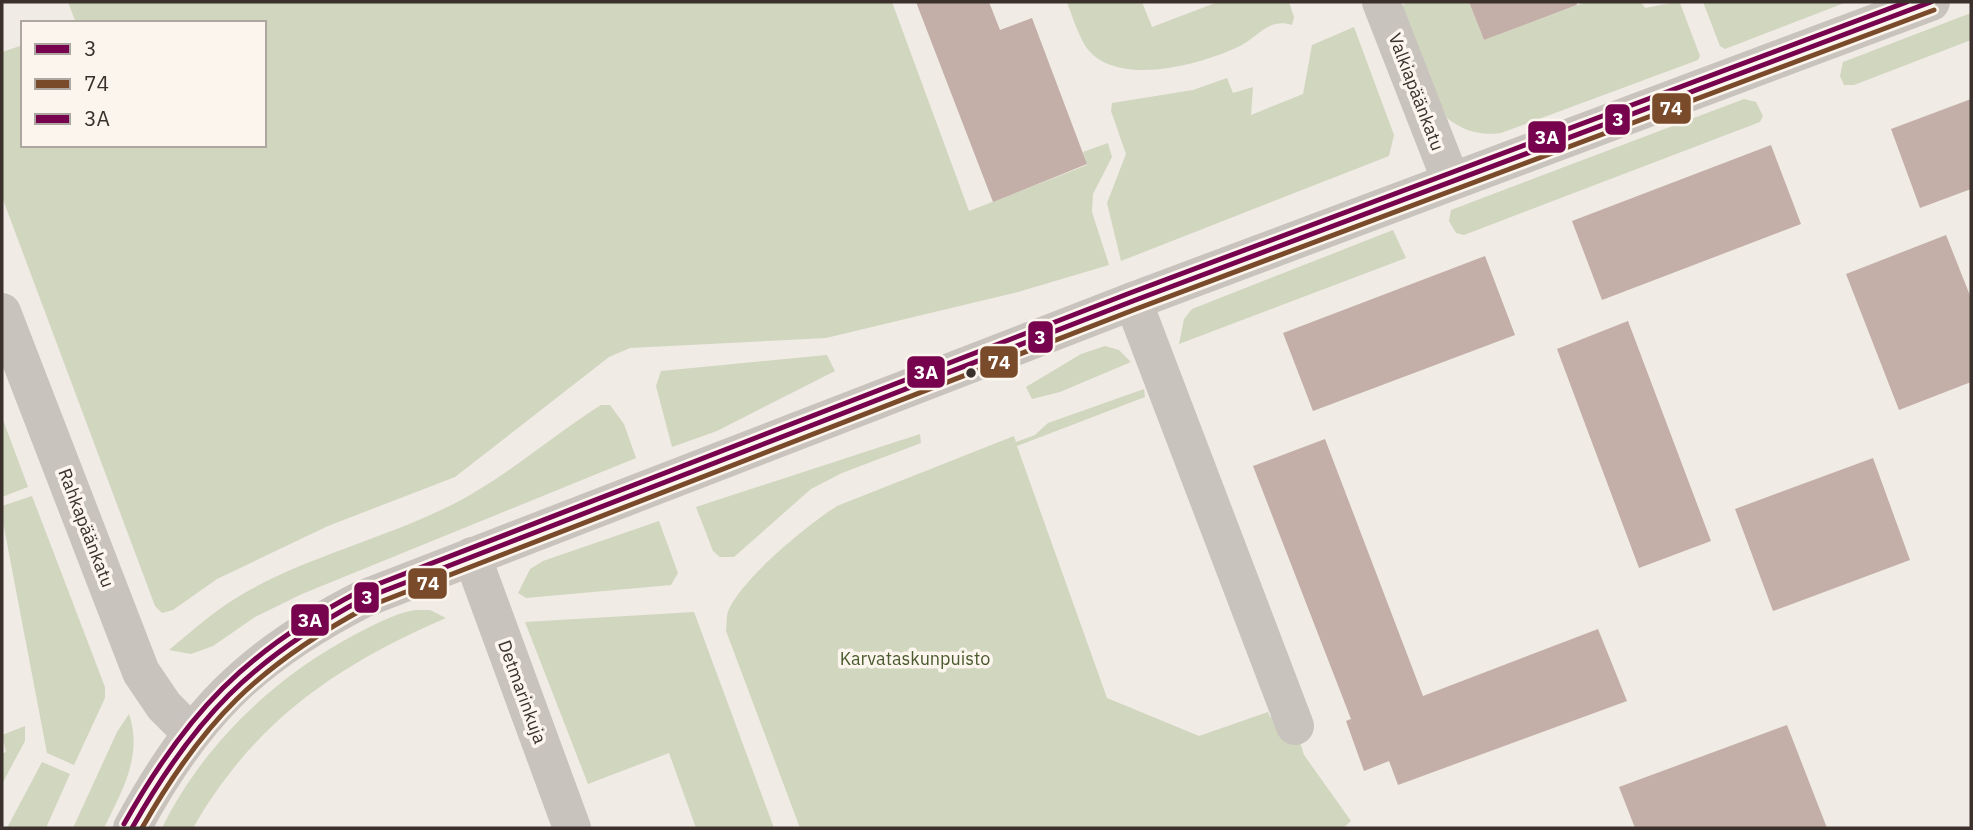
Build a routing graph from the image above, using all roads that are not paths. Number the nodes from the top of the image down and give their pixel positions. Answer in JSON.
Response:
{"nodes":[{"id":1,"x":1381,"y":2,"type":"edge"},
{"id":2,"x":1931,"y":2,"type":"edge"},
{"id":3,"x":1451,"y":181,"type":"junction"},
{"id":4,"x":1133,"y":301,"type":"junction"},
{"id":5,"x":2,"y":312,"type":"edge"},
{"id":6,"x":472,"y":556,"type":"junction"},
{"id":7,"x":1295,"y":726,"type":"dead end"},
{"id":8,"x":190,"y":732,"type":"junction"},
{"id":9,"x":132,"y":828,"type":"edge"},
{"id":10,"x":572,"y":828,"type":"edge"}],
"edges":[{"from":1,"to":3,"type":"street","name":"Valkiapäänkatu"},
{"from":2,"to":3,"type":"street"},
{"from":3,"to":4,"type":"street"},
{"from":4,"to":6,"type":"street"},
{"from":4,"to":7,"type":"street"},
{"from":5,"to":8,"type":"street","name":"Rahkapäänkatu"},
{"from":6,"to":8,"type":"street"},
{"from":6,"to":10,"type":"street","name":"Detmarinkuja"},
{"from":8,"to":9,"type":"street"}]}
